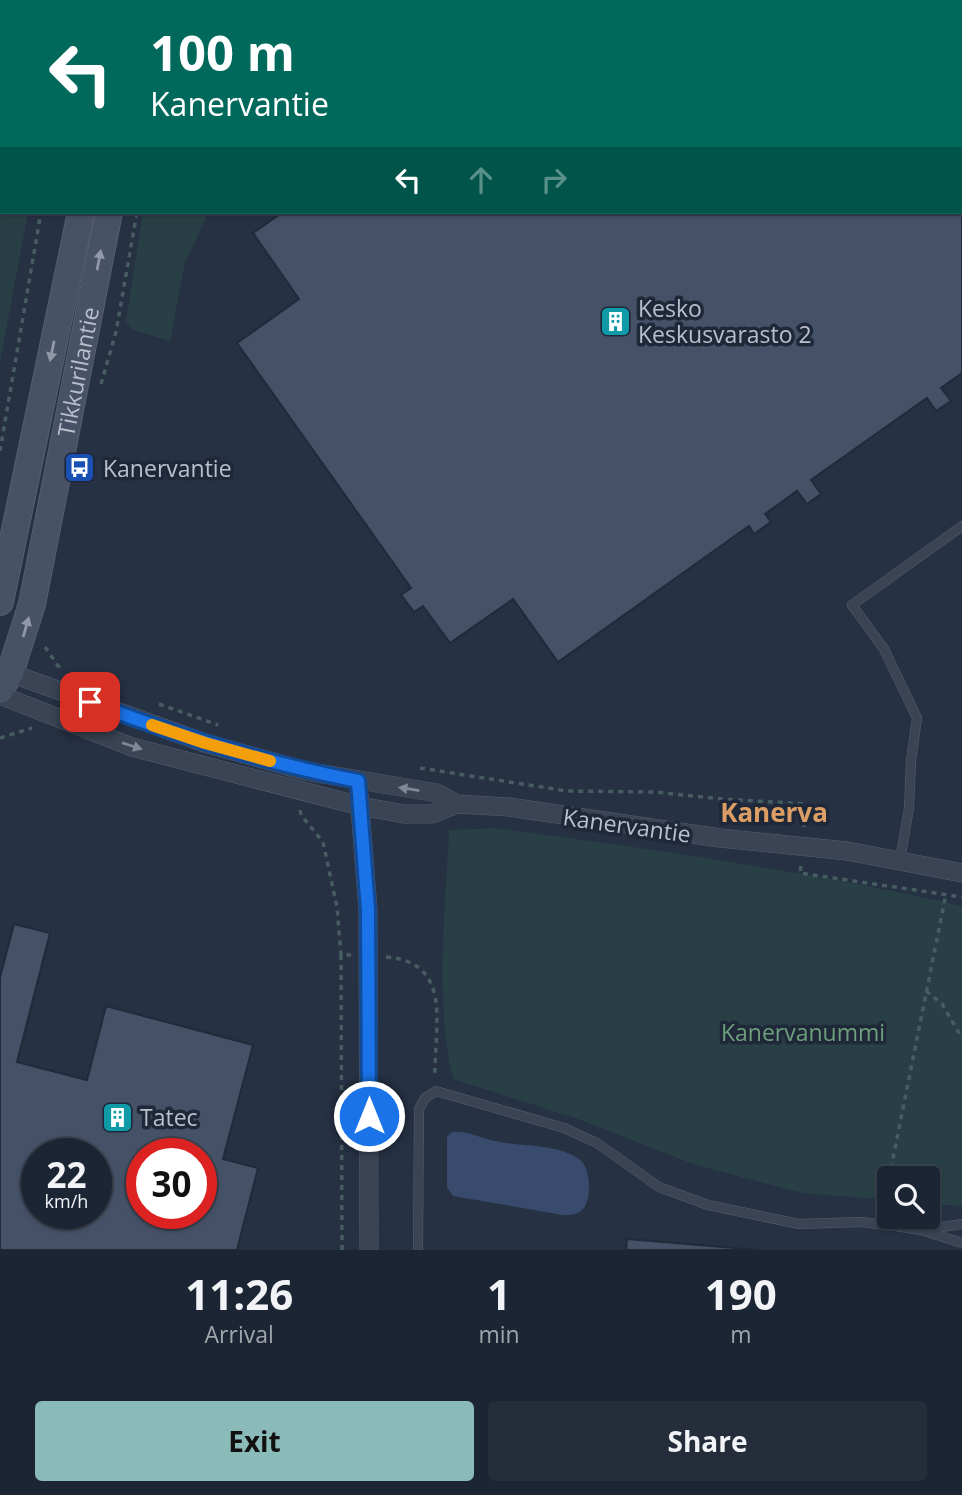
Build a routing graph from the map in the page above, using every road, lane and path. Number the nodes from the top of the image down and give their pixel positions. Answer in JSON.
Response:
{"nodes":[{"id":1,"x":41,"y":214,"type":"edge"},
{"id":2,"x":81,"y":214,"type":"edge"},
{"id":3,"x":109,"y":214,"type":"edge"},
{"id":4,"x":137,"y":214,"type":"edge"},
{"id":5,"x":116,"y":332,"type":"dead end"},
{"id":6,"x":0,"y":451,"type":"edge"},
{"id":7,"x":962,"y":526,"type":"edge"},
{"id":8,"x":0,"y":602,"type":"edge"},
{"id":9,"x":3,"y":683,"type":"edge"},
{"id":10,"x":159,"y":704,"type":"dead end"},
{"id":11,"x":40,"y":711,"type":"junction"},
{"id":12,"x":221,"y":726,"type":"dead end"},
{"id":13,"x":0,"y":738,"type":"edge"},
{"id":14,"x":408,"y":767,"type":"dead end"},
{"id":15,"x":358,"y":781,"type":"junction"},
{"id":16,"x":457,"y":804,"type":"junction"},
{"id":17,"x":807,"y":804,"type":"dead end"},
{"id":18,"x":360,"y":806,"type":"junction"},
{"id":19,"x":900,"y":861,"type":"junction"},
{"id":20,"x":962,"y":873,"type":"edge"},
{"id":21,"x":962,"y":897,"type":"edge"},
{"id":22,"x":341,"y":955,"type":"dead end"},
{"id":23,"x":926,"y":991,"type":"junction"},
{"id":24,"x":962,"y":1038,"type":"edge"},
{"id":25,"x":892,"y":1166,"type":"edge"},
{"id":26,"x":962,"y":1224,"type":"edge"},
{"id":27,"x":877,"y":1225,"type":"edge"},
{"id":28,"x":913,"y":1229,"type":"edge"},
{"id":29,"x":921,"y":1230,"type":"junction"},
{"id":30,"x":962,"y":1243,"type":"edge"},
{"id":31,"x":342,"y":1250,"type":"edge"},
{"id":32,"x":369,"y":1250,"type":"edge"},
{"id":33,"x":418,"y":1250,"type":"edge"}],
"edges":[{"from":1,"to":6,"type":"path"},
{"from":2,"to":8,"type":"main road","name":"Tikkurilantie","one_way":true},
{"from":9,"to":3,"type":"main road","name":"Tikkurilantie","one_way":true},
{"from":4,"to":5,"type":"path"},
{"from":7,"to":19,"type":"lane"},
{"from":9,"to":11,"type":"street","name":"Kanervantie"},
{"from":9,"to":15,"type":"street","name":"Kanervantie"},
{"from":10,"to":12,"type":"path"},
{"from":11,"to":13,"type":"path"},
{"from":11,"to":18,"type":"street","name":"Kanervantie","one_way":true},
{"from":14,"to":17,"type":"path"},
{"from":16,"to":15,"type":"street","name":"Kanervantie","one_way":true},
{"from":15,"to":18,"type":"street"},
{"from":16,"to":18,"type":"street","name":"Kanervantie"},
{"from":16,"to":19,"type":"street","name":"Kanervantie"},
{"from":18,"to":32,"type":"street"},
{"from":19,"to":20,"type":"street","name":"Kanervantie"},
{"from":21,"to":23,"type":"path"},
{"from":22,"to":31,"type":"path"},
{"from":23,"to":24,"type":"path"},
{"from":23,"to":25,"type":"path"},
{"from":26,"to":29,"type":"lane"},
{"from":27,"to":33,"type":"lane"},
{"from":28,"to":29,"type":"lane"},
{"from":29,"to":30,"type":"lane"}]}
